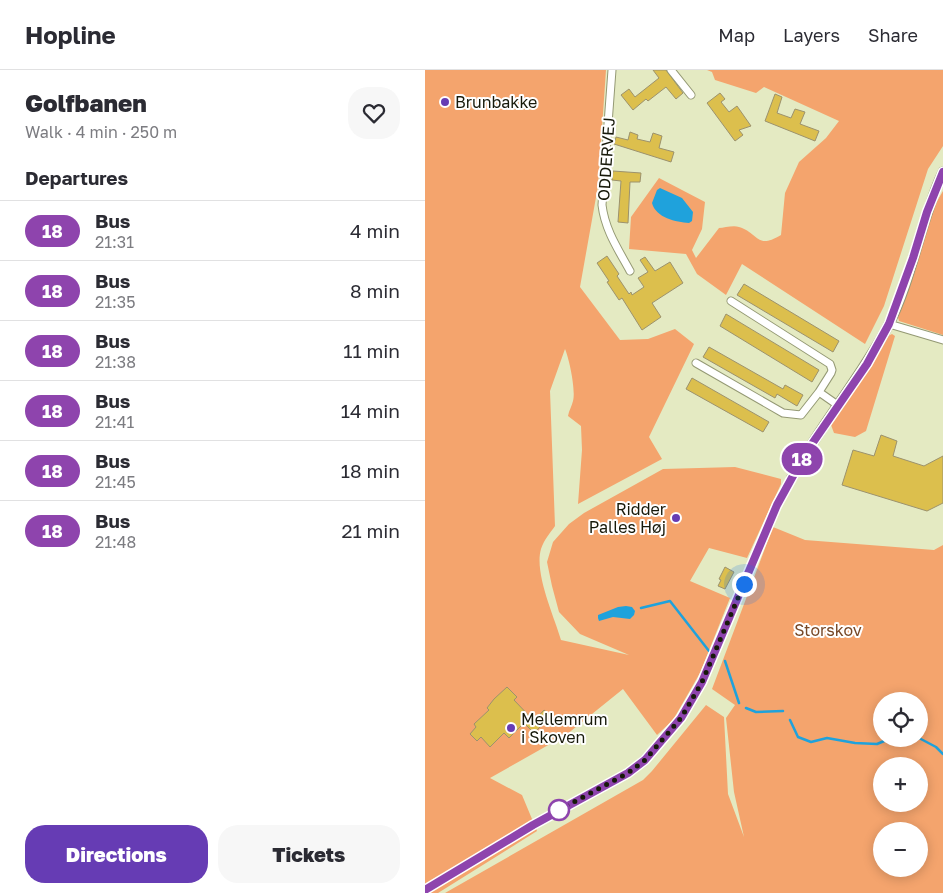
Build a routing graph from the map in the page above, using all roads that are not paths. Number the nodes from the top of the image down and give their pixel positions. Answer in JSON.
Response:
{"nodes":[{"id":1,"x":612,"y":70,"type":"edge"},
{"id":2,"x":671,"y":70,"type":"edge"},
{"id":3,"x":691,"y":95,"type":"dead end"},
{"id":4,"x":943,"y":172,"type":"edge"},
{"id":5,"x":631,"y":271,"type":"dead end"},
{"id":6,"x":731,"y":301,"type":"dead end"},
{"id":7,"x":889,"y":324,"type":"junction"},
{"id":8,"x":943,"y":340,"type":"edge"},
{"id":9,"x":696,"y":363,"type":"dead end"},
{"id":10,"x":819,"y":392,"type":"junction"},
{"id":11,"x":839,"y":406,"type":"junction"},
{"id":12,"x":793,"y":477,"type":"joint"},
{"id":13,"x":425,"y":890,"type":"edge"}],
"edges":[{"from":1,"to":5,"type":"street","name":"ODDERVEJ"},
{"from":2,"to":3,"type":"street"},
{"from":4,"to":7,"type":"street"},
{"from":6,"to":10,"type":"street"},
{"from":7,"to":8,"type":"street"},
{"from":7,"to":11,"type":"street"},
{"from":9,"to":10,"type":"street"},
{"from":10,"to":11,"type":"street"},
{"from":11,"to":12,"type":"street"},
{"from":12,"to":13,"type":"street"}]}
